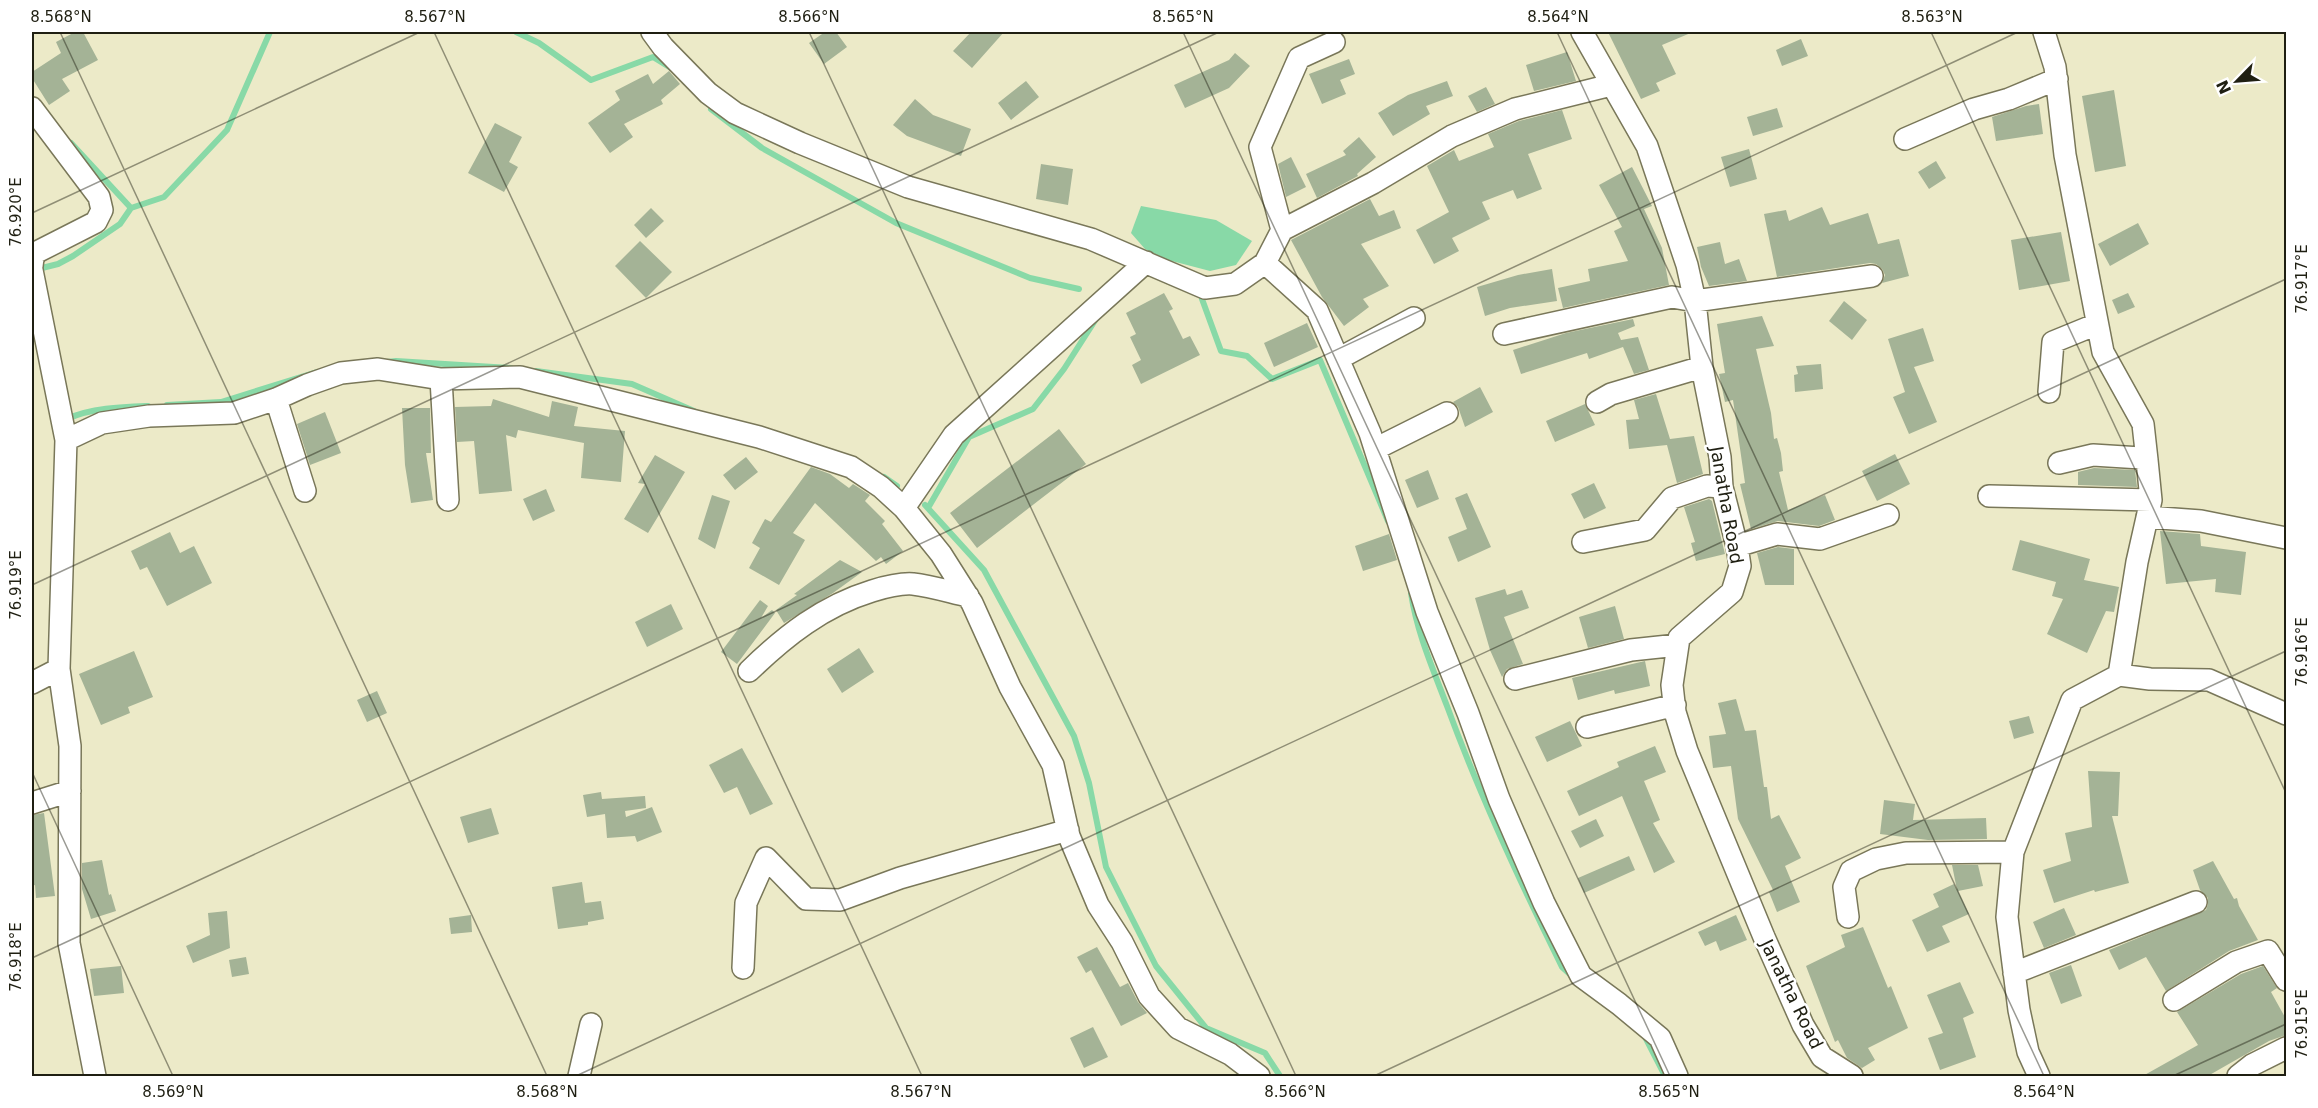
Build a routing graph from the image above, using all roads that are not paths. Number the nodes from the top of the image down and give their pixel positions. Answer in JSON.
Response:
{"nodes":[{"id":1,"x":652,"y":32,"type":"edge"},
{"id":2,"x":1582,"y":32,"type":"edge"},
{"id":3,"x":2044,"y":32,"type":"edge"},
{"id":4,"x":1334,"y":42,"type":"dead end"},
{"id":5,"x":2057,"y":79,"type":"junction"},
{"id":6,"x":1611,"y":85,"type":"junction"},
{"id":7,"x":32,"y":108,"type":"edge"},
{"id":8,"x":1905,"y":139,"type":"dead end"},
{"id":9,"x":1282,"y":230,"type":"junction"},
{"id":10,"x":1146,"y":262,"type":"junction"},
{"id":11,"x":32,"y":263,"type":"edge"},
{"id":12,"x":1264,"y":263,"type":"junction"},
{"id":13,"x":1872,"y":276,"type":"dead end"},
{"id":14,"x":1695,"y":301,"type":"junction"},
{"id":15,"x":1414,"y":318,"type":"dead end"},
{"id":16,"x":2097,"y":324,"type":"junction"},
{"id":17,"x":1504,"y":334,"type":"dead end"},
{"id":18,"x":1338,"y":359,"type":"junction"},
{"id":19,"x":1702,"y":367,"type":"junction"},
{"id":20,"x":441,"y":379,"type":"junction"},
{"id":21,"x":2049,"y":392,"type":"dead end"},
{"id":22,"x":276,"y":399,"type":"junction"},
{"id":23,"x":1597,"y":402,"type":"dead end"},
{"id":24,"x":1447,"y":413,"type":"dead end"},
{"id":25,"x":66,"y":440,"type":"junction"},
{"id":26,"x":1375,"y":449,"type":"junction"},
{"id":27,"x":2147,"y":460,"type":"junction"},
{"id":28,"x":2059,"y":463,"type":"dead end"},
{"id":29,"x":1722,"y":487,"type":"junction"},
{"id":30,"x":305,"y":491,"type":"dead end"},
{"id":31,"x":1989,"y":496,"type":"dead end"},
{"id":32,"x":448,"y":500,"type":"dead end"},
{"id":33,"x":904,"y":508,"type":"junction"},
{"id":34,"x":2149,"y":508,"type":"junction"},
{"id":35,"x":1888,"y":515,"type":"dead end"},
{"id":36,"x":2286,"y":538,"type":"edge"},
{"id":37,"x":1583,"y":542,"type":"dead end"},
{"id":38,"x":1737,"y":546,"type":"junction"},
{"id":39,"x":968,"y":596,"type":"junction"},
{"id":40,"x":1677,"y":645,"type":"junction"},
{"id":41,"x":59,"y":669,"type":"junction"},
{"id":42,"x":749,"y":671,"type":"dead end"},
{"id":43,"x":2119,"y":675,"type":"junction"},
{"id":44,"x":1515,"y":679,"type":"dead end"},
{"id":45,"x":32,"y":683,"type":"edge"},
{"id":46,"x":1675,"y":705,"type":"junction"},
{"id":47,"x":2286,"y":714,"type":"edge"},
{"id":48,"x":1587,"y":727,"type":"dead end"},
{"id":49,"x":70,"y":791,"type":"junction"},
{"id":50,"x":32,"y":803,"type":"edge"},
{"id":51,"x":1068,"y":830,"type":"junction"},
{"id":52,"x":2013,"y":852,"type":"junction"},
{"id":53,"x":2196,"y":902,"type":"dead end"},
{"id":54,"x":1848,"y":916,"type":"dead end"},
{"id":55,"x":743,"y":968,"type":"dead end"},
{"id":56,"x":2014,"y":973,"type":"junction"},
{"id":57,"x":2286,"y":980,"type":"edge"},
{"id":58,"x":2174,"y":1000,"type":"dead end"},
{"id":59,"x":591,"y":1024,"type":"dead end"},
{"id":60,"x":2286,"y":1048,"type":"edge"},
{"id":61,"x":94,"y":1077,"type":"edge"},
{"id":62,"x":579,"y":1077,"type":"edge"},
{"id":63,"x":1259,"y":1077,"type":"edge"},
{"id":64,"x":1677,"y":1077,"type":"edge"},
{"id":65,"x":1852,"y":1077,"type":"edge"},
{"id":66,"x":2039,"y":1077,"type":"edge"},
{"id":67,"x":2238,"y":1077,"type":"edge"}],
"edges":[{"from":1,"to":10,"type":"street"},
{"from":2,"to":6,"type":"street","name":"Janatha Road"},
{"from":3,"to":5,"type":"street"},
{"from":4,"to":9,"type":"street"},
{"from":5,"to":8,"type":"street"},
{"from":5,"to":16,"type":"street"},
{"from":6,"to":9,"type":"street"},
{"from":6,"to":14,"type":"street","name":"Janatha Road"},
{"from":7,"to":11,"type":"street"},
{"from":9,"to":12,"type":"street"},
{"from":10,"to":12,"type":"street"},
{"from":10,"to":33,"type":"street"},
{"from":11,"to":25,"type":"street"},
{"from":12,"to":18,"type":"street"},
{"from":13,"to":14,"type":"street"},
{"from":14,"to":17,"type":"street"},
{"from":14,"to":19,"type":"street","name":"Janatha Road"},
{"from":15,"to":18,"type":"street"},
{"from":16,"to":21,"type":"street"},
{"from":16,"to":27,"type":"street"},
{"from":18,"to":26,"type":"street"},
{"from":19,"to":23,"type":"street"},
{"from":19,"to":29,"type":"street","name":"Janatha Road"},
{"from":20,"to":22,"type":"street"},
{"from":20,"to":32,"type":"street"},
{"from":20,"to":33,"type":"street"},
{"from":22,"to":25,"type":"street"},
{"from":22,"to":30,"type":"street"},
{"from":24,"to":26,"type":"street"},
{"from":25,"to":41,"type":"street"},
{"from":26,"to":64,"type":"street"},
{"from":27,"to":28,"type":"street"},
{"from":27,"to":34,"type":"street"},
{"from":29,"to":37,"type":"street"},
{"from":29,"to":38,"type":"street","name":"Janatha Road"},
{"from":31,"to":34,"type":"street"},
{"from":33,"to":39,"type":"street"},
{"from":34,"to":36,"type":"street"},
{"from":34,"to":43,"type":"street"},
{"from":35,"to":38,"type":"street"},
{"from":38,"to":40,"type":"street","name":"Janatha Road"},
{"from":39,"to":42,"type":"street"},
{"from":39,"to":51,"type":"street"},
{"from":40,"to":44,"type":"street"},
{"from":40,"to":46,"type":"street","name":"Janatha Road"},
{"from":41,"to":45,"type":"street"},
{"from":41,"to":49,"type":"street"},
{"from":43,"to":47,"type":"street"},
{"from":43,"to":52,"type":"street"},
{"from":46,"to":48,"type":"street"},
{"from":46,"to":65,"type":"street","name":"Janatha Road"},
{"from":49,"to":50,"type":"street"},
{"from":49,"to":61,"type":"street"},
{"from":51,"to":55,"type":"street"},
{"from":51,"to":63,"type":"street"},
{"from":52,"to":54,"type":"street"},
{"from":52,"to":56,"type":"street"},
{"from":53,"to":56,"type":"street"},
{"from":56,"to":66,"type":"street"},
{"from":57,"to":58,"type":"street"},
{"from":59,"to":62,"type":"street"},
{"from":60,"to":67,"type":"street"}]}
